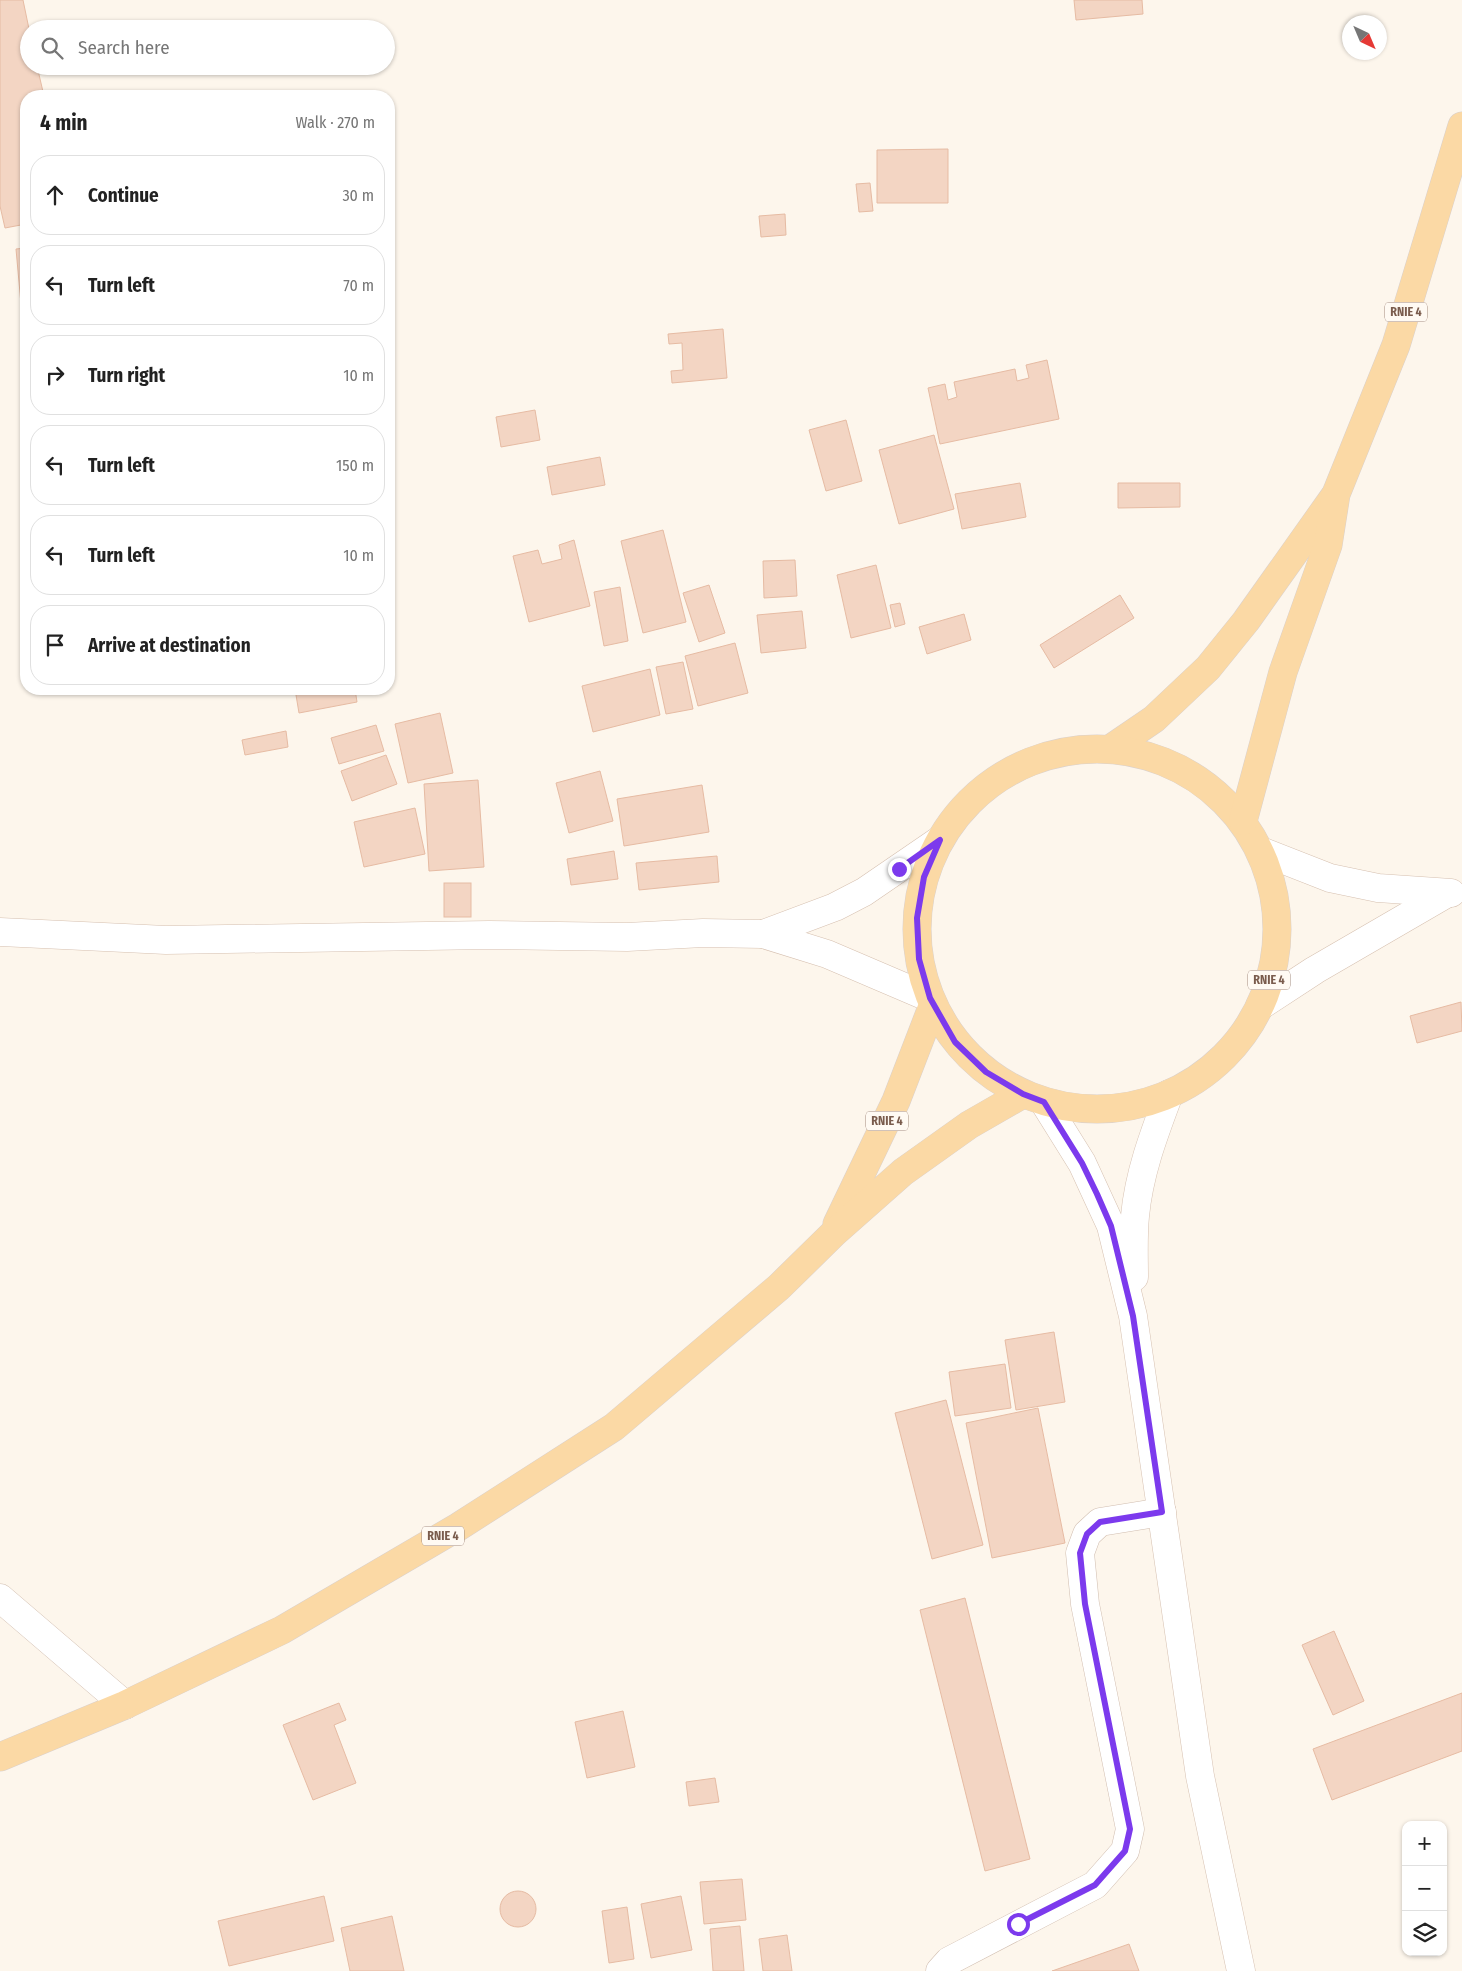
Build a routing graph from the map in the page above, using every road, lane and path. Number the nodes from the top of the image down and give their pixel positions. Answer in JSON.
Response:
{"nodes":[{"id":1,"x":1462,"y":126,"type":"edge"},
{"id":2,"x":1336,"y":494,"type":"junction"},
{"id":3,"x":1110,"y":748,"type":"junction"},
{"id":4,"x":1243,"y":821,"type":"junction"},
{"id":5,"x":940,"y":840,"type":"junction"},
{"id":6,"x":1261,"y":851,"type":"junction"},
{"id":7,"x":1454,"y":893,"type":"edge"},
{"id":8,"x":0,"y":932,"type":"edge"},
{"id":9,"x":763,"y":934,"type":"junction"},
{"id":10,"x":932,"y":1001,"type":"junction"},
{"id":11,"x":1260,"y":1006,"type":"junction"},
{"id":12,"x":1169,"y":1094,"type":"junction"},
{"id":13,"x":1033,"y":1098,"type":"junction"},
{"id":14,"x":834,"y":1232,"type":"junction"},
{"id":15,"x":1133,"y":1316,"type":"junction"},
{"id":16,"x":1162,"y":1512,"type":"junction"},
{"id":17,"x":0,"y":1598,"type":"edge"},
{"id":18,"x":125,"y":1705,"type":"junction"},
{"id":19,"x":0,"y":1756,"type":"edge"},
{"id":20,"x":940,"y":1971,"type":"edge"},
{"id":21,"x":1241,"y":1971,"type":"edge"}],
"edges":[{"from":1,"to":2,"type":"main road","number":"RNIE 4"},
{"from":2,"to":3,"type":"main road","number":"RNIE 4"},
{"from":2,"to":4,"type":"main road","number":"RNIE 4"},
{"from":3,"to":4,"type":"main road","number":"RNIE 4"},
{"from":3,"to":5,"type":"main road","number":"RNIE 4"},
{"from":4,"to":6,"type":"main road","number":"RNIE 4"},
{"from":5,"to":9,"type":"street"},
{"from":5,"to":10,"type":"main road","number":"RNIE 4"},
{"from":6,"to":7,"type":"street"},
{"from":6,"to":11,"type":"main road","number":"RNIE 4"},
{"from":7,"to":11,"type":"street"},
{"from":8,"to":9,"type":"street"},
{"from":9,"to":10,"type":"street"},
{"from":10,"to":13,"type":"main road","number":"RNIE 4"},
{"from":10,"to":14,"type":"main road","number":"RNIE 4"},
{"from":11,"to":12,"type":"main road","number":"RNIE 4"},
{"from":12,"to":13,"type":"main road","number":"RNIE 4"},
{"from":12,"to":15,"type":"street"},
{"from":13,"to":14,"type":"main road","number":"RNIE 4"},
{"from":13,"to":15,"type":"street"},
{"from":14,"to":18,"type":"main road","number":"RNIE 4"},
{"from":15,"to":16,"type":"street"},
{"from":16,"to":20,"type":"street"},
{"from":16,"to":21,"type":"street"},
{"from":17,"to":18,"type":"street"},
{"from":18,"to":19,"type":"main road","number":"RNIE 4"}]}
